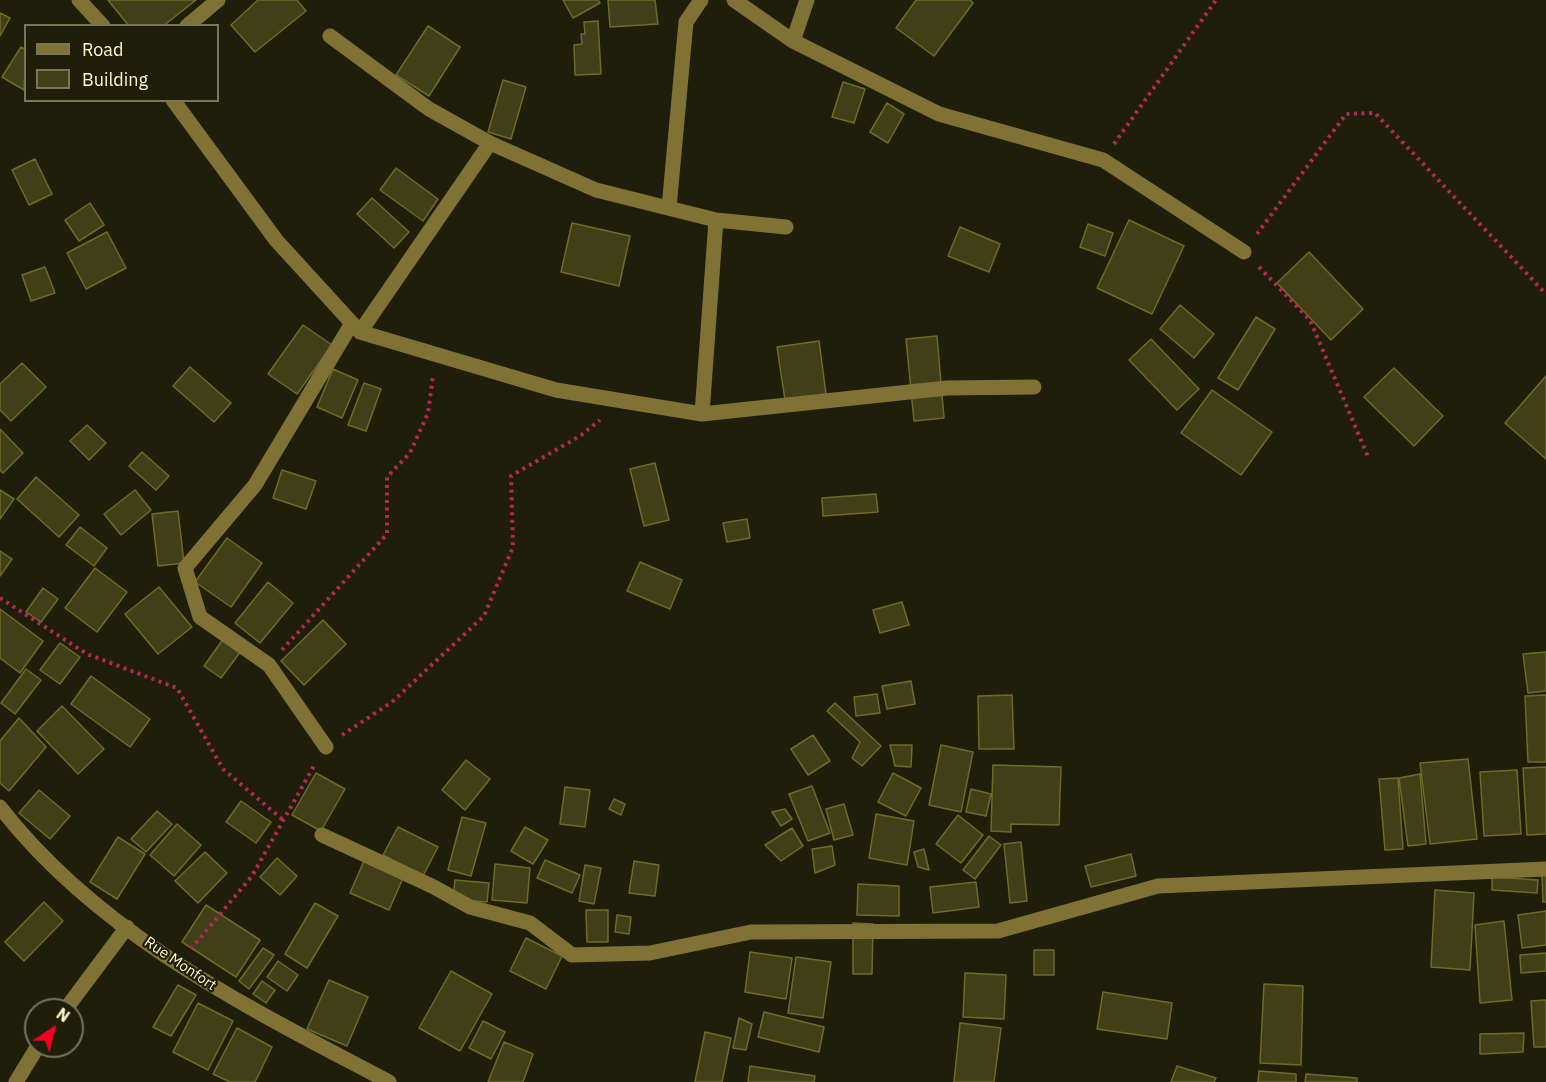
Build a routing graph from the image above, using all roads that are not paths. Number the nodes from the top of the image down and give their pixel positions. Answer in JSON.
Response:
{"nodes":[{"id":1,"x":79,"y":0,"type":"edge"},
{"id":2,"x":218,"y":0,"type":"edge"},
{"id":3,"x":702,"y":0,"type":"edge"},
{"id":4,"x":734,"y":0,"type":"edge"},
{"id":5,"x":807,"y":0,"type":"edge"},
{"id":6,"x":101,"y":24,"type":"edge"},
{"id":7,"x":189,"y":24,"type":"edge"},
{"id":8,"x":330,"y":36,"type":"dead end"},
{"id":9,"x":793,"y":41,"type":"junction"},
{"id":10,"x":174,"y":102,"type":"edge"},
{"id":11,"x":490,"y":143,"type":"junction"},
{"id":12,"x":669,"y":208,"type":"junction"},
{"id":13,"x":716,"y":220,"type":"junction"},
{"id":14,"x":786,"y":226,"type":"dead end"},
{"id":15,"x":1244,"y":252,"type":"road end"},
{"id":16,"x":356,"y":328,"type":"junction"},
{"id":17,"x":1034,"y":387,"type":"dead end"},
{"id":18,"x":702,"y":414,"type":"junction"},
{"id":19,"x":326,"y":747,"type":"road end"},
{"id":20,"x":0,"y":807,"type":"edge"},
{"id":21,"x":322,"y":835,"type":"dead end"},
{"id":22,"x":1546,"y":869,"type":"edge"},
{"id":23,"x":128,"y":927,"type":"junction"},
{"id":24,"x":74,"y":998,"type":"edge"},
{"id":25,"x":31,"y":1058,"type":"edge"},
{"id":26,"x":16,"y":1082,"type":"edge"},
{"id":27,"x":389,"y":1082,"type":"edge"}],
"edges":[{"from":1,"to":6,"type":"street"},
{"from":2,"to":7,"type":"street"},
{"from":3,"to":12,"type":"street"},
{"from":4,"to":9,"type":"street"},
{"from":5,"to":9,"type":"street"},
{"from":8,"to":11,"type":"street"},
{"from":9,"to":15,"type":"street"},
{"from":10,"to":16,"type":"street"},
{"from":11,"to":12,"type":"street"},
{"from":11,"to":16,"type":"street"},
{"from":12,"to":13,"type":"street"},
{"from":13,"to":14,"type":"street"},
{"from":13,"to":18,"type":"street"},
{"from":16,"to":18,"type":"street"},
{"from":16,"to":19,"type":"street"},
{"from":17,"to":18,"type":"street"},
{"from":20,"to":23,"type":"street","name":"Rue Monfort"},
{"from":21,"to":22,"type":"street"},
{"from":23,"to":24,"type":"street"},
{"from":23,"to":27,"type":"street","name":"Rue Monfort"},
{"from":25,"to":26,"type":"street"}]}
